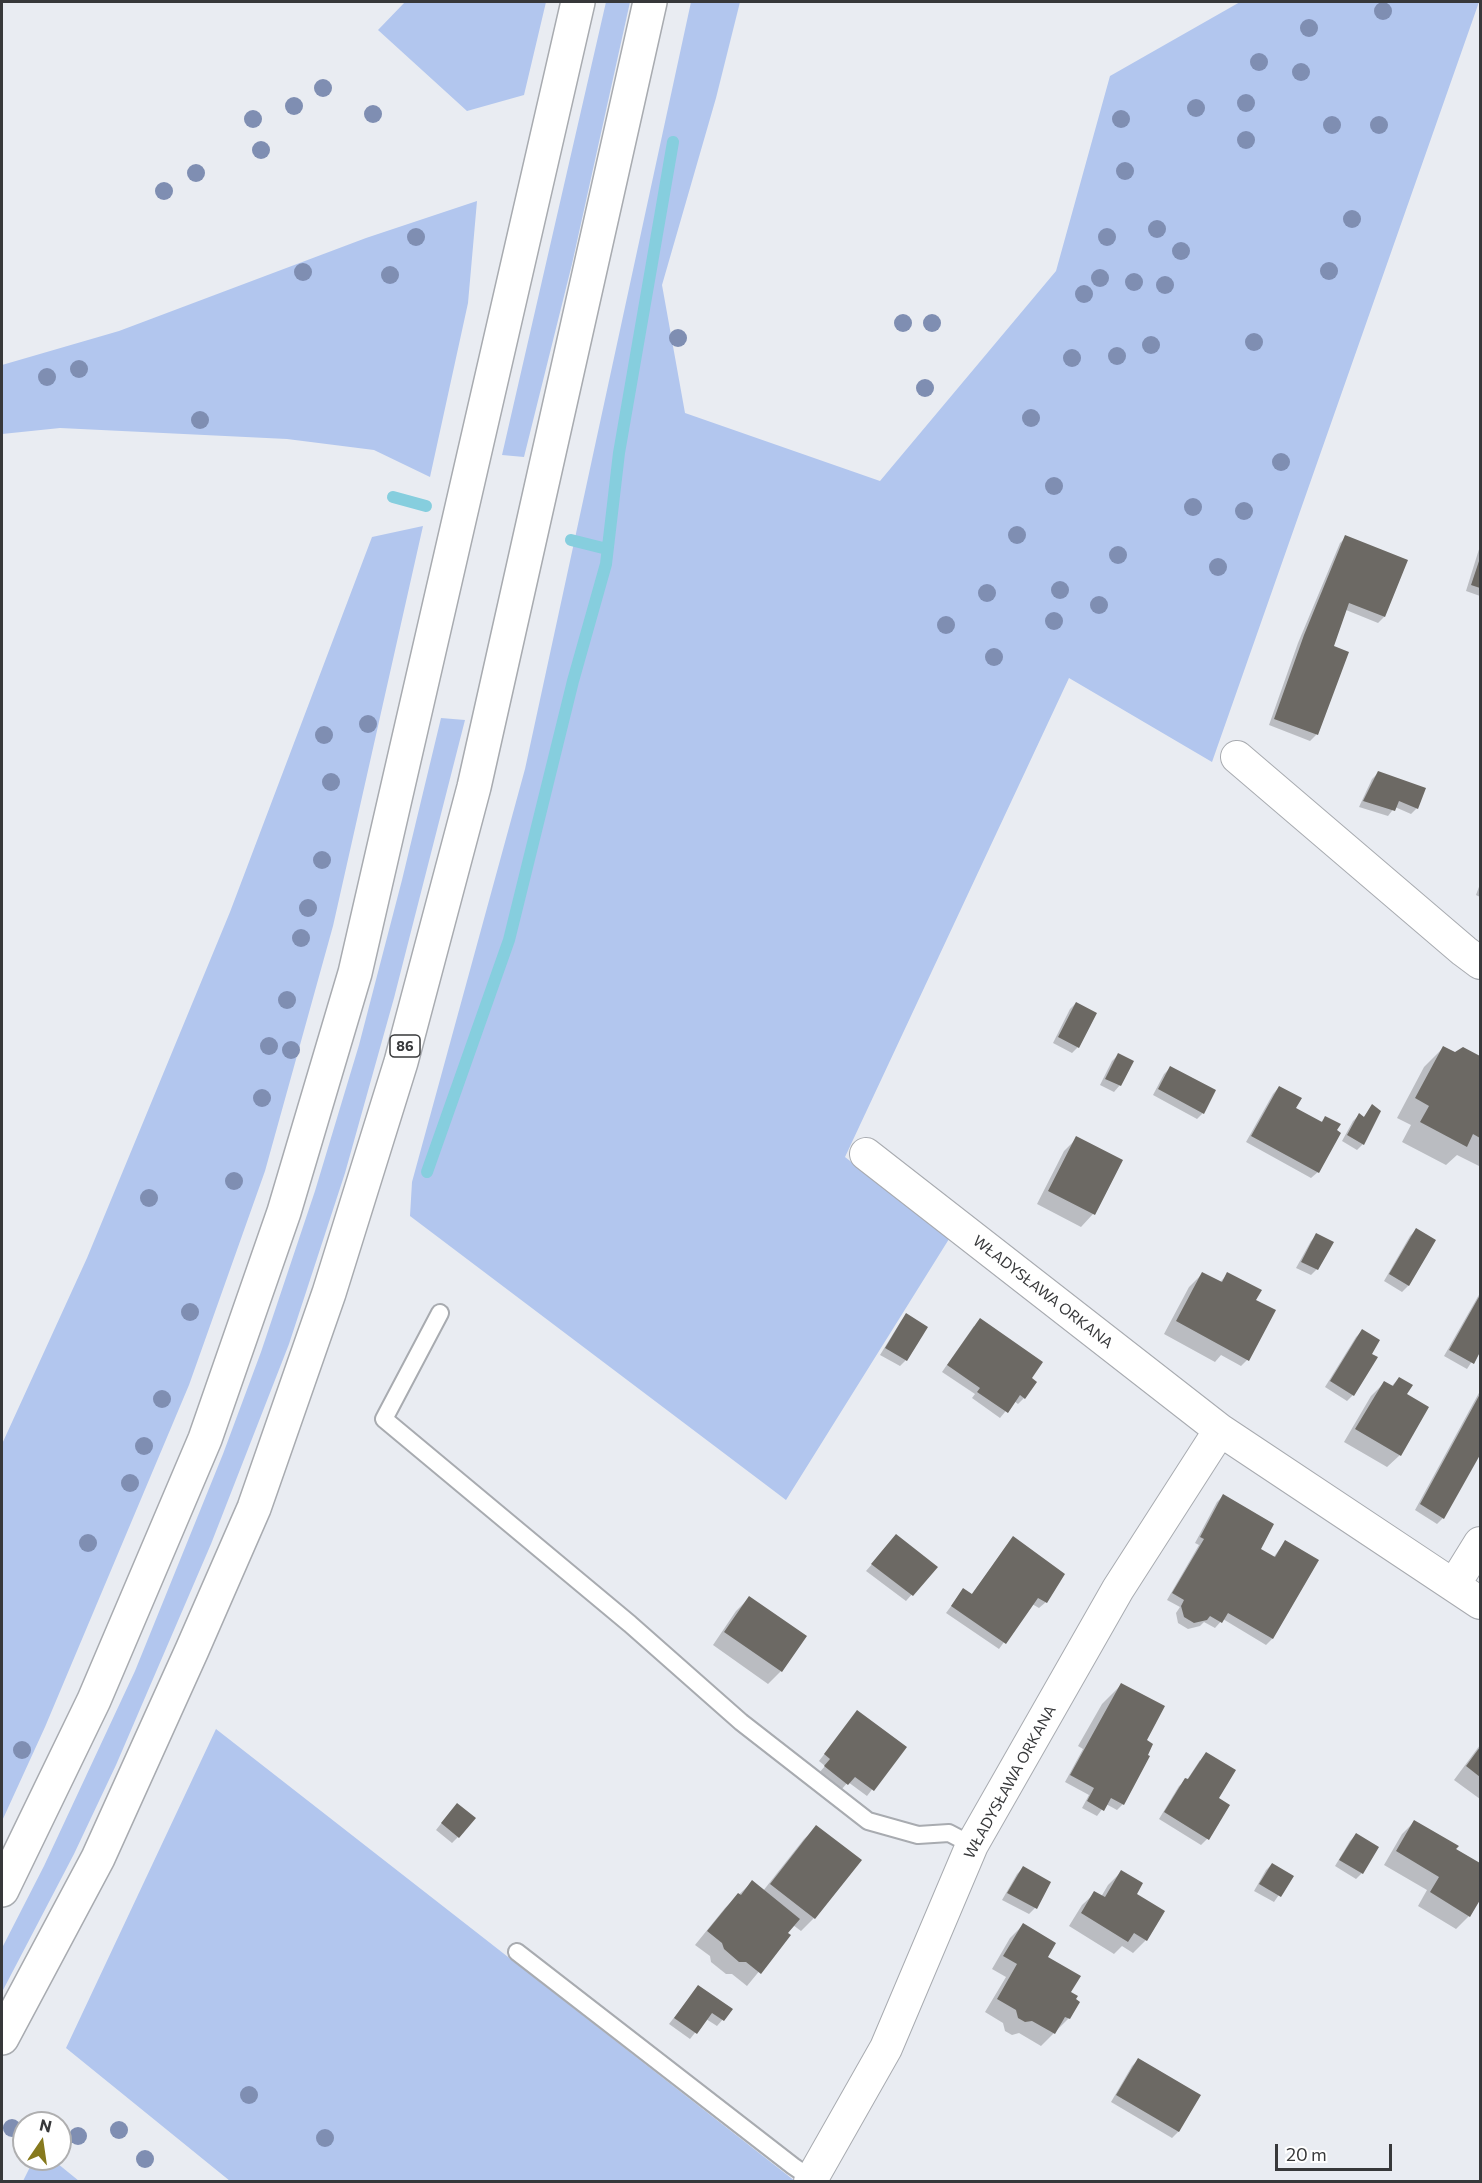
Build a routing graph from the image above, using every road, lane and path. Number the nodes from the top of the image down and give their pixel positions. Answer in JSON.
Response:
{"nodes":[{"id":1,"x":578,"y":2,"type":"edge"},
{"id":2,"x":650,"y":2,"type":"edge"},
{"id":3,"x":1237,"y":757,"type":"dead end"},
{"id":4,"x":1480,"y":963,"type":"edge"},
{"id":5,"x":866,"y":1155,"type":"dead end"},
{"id":6,"x":440,"y":1313,"type":"dead end"},
{"id":7,"x":1220,"y":1430,"type":"junction"},
{"id":8,"x":1480,"y":1543,"type":"edge"},
{"id":9,"x":1454,"y":1585,"type":"junction"},
{"id":10,"x":1480,"y":1603,"type":"edge"},
{"id":11,"x":972,"y":1845,"type":"junction"},
{"id":12,"x":2,"y":1890,"type":"edge"},
{"id":13,"x":517,"y":1952,"type":"dead end"},
{"id":14,"x":2,"y":2038,"type":"edge"},
{"id":15,"x":811,"y":2180,"type":"edge"}],
"edges":[{"from":1,"to":12,"type":"main road"},
{"from":2,"to":14,"type":"main road","number":"86"},
{"from":3,"to":4,"type":"street"},
{"from":5,"to":7,"type":"street","name":"WŁADYSŁAWA ORKANA"},
{"from":6,"to":11,"type":"lane"},
{"from":7,"to":9,"type":"street","name":"WŁADYSŁAWA ORKANA"},
{"from":7,"to":11,"type":"street","name":"WŁADYSŁAWA ORKANA"},
{"from":8,"to":9,"type":"street"},
{"from":9,"to":10,"type":"street","name":"WŁADYSŁAWA ORKANA"},
{"from":11,"to":15,"type":"street","name":"WŁADYSŁAWA ORKANA"},
{"from":13,"to":15,"type":"lane"}]}
